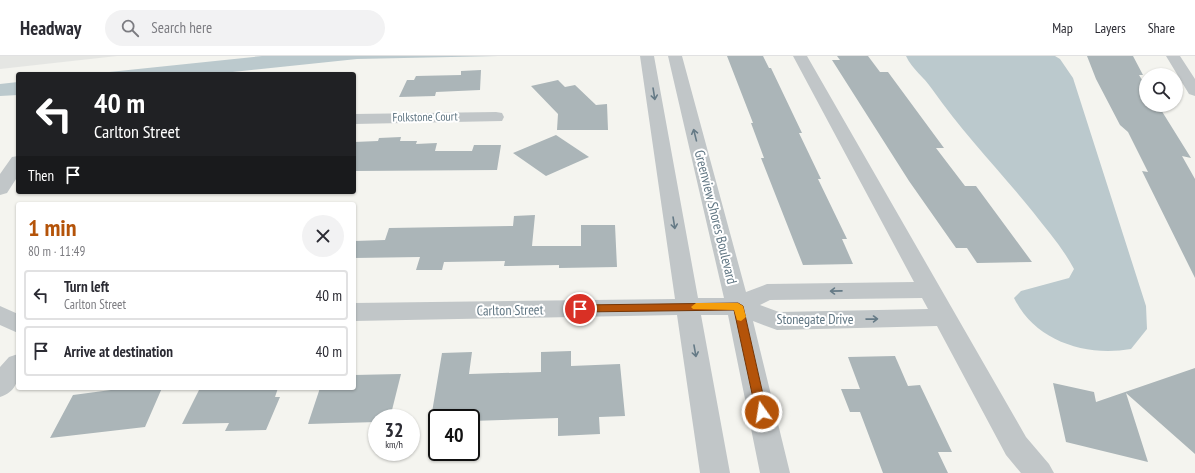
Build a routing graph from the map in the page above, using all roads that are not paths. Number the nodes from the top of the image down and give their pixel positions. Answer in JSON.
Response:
{"nodes":[{"id":1,"x":647,"y":56,"type":"edge"},
{"id":2,"x":675,"y":56,"type":"edge"},
{"id":3,"x":800,"y":56,"type":"edge"},
{"id":4,"x":1173,"y":56,"type":"edge"},
{"id":5,"x":1195,"y":91,"type":"edge"},
{"id":6,"x":496,"y":117,"type":"dead end"},
{"id":7,"x":356,"y":119,"type":"edge"},
{"id":8,"x":16,"y":160,"type":"edge"},
{"id":9,"x":0,"y":163,"type":"edge"},
{"id":10,"x":16,"y":163,"type":"edge"},
{"id":11,"x":0,"y":189,"type":"edge"},
{"id":12,"x":930,"y":290,"type":"junction"},
{"id":13,"x":738,"y":306,"type":"junction"},
{"id":14,"x":688,"y":307,"type":"junction"},
{"id":15,"x":356,"y":312,"type":"edge"},
{"id":16,"x":0,"y":315,"type":"edge"},
{"id":17,"x":946,"y":317,"type":"junction"},
{"id":18,"x":16,"y":323,"type":"edge"},
{"id":19,"x":16,"y":366,"type":"edge"},
{"id":20,"x":0,"y":386,"type":"edge"},
{"id":21,"x":715,"y":473,"type":"edge"},
{"id":22,"x":775,"y":473,"type":"edge"},
{"id":23,"x":1039,"y":473,"type":"edge"}],
"edges":[{"from":1,"to":14,"type":"street","one_way":true},
{"from":13,"to":2,"type":"street","name":"Greenview Shores Boulevard","one_way":true},
{"from":3,"to":12,"type":"street"},
{"from":4,"to":5,"type":"street"},
{"from":6,"to":7,"type":"street","name":"Folkstone Court"},
{"from":8,"to":9,"type":"street"},
{"from":10,"to":11,"type":"street"},
{"from":12,"to":13,"type":"street","name":"Stonegate Drive","one_way":true},
{"from":12,"to":17,"type":"street"},
{"from":13,"to":14,"type":"street","name":"Carlton Street"},
{"from":13,"to":17,"type":"street","name":"Stonegate Drive","one_way":true},
{"from":13,"to":22,"type":"street","name":"Greenview Shores Boulevard"},
{"from":14,"to":15,"type":"street","name":"Carlton Street"},
{"from":14,"to":21,"type":"street","one_way":true},
{"from":16,"to":18,"type":"street"},
{"from":17,"to":23,"type":"street"},
{"from":19,"to":20,"type":"street"}]}
